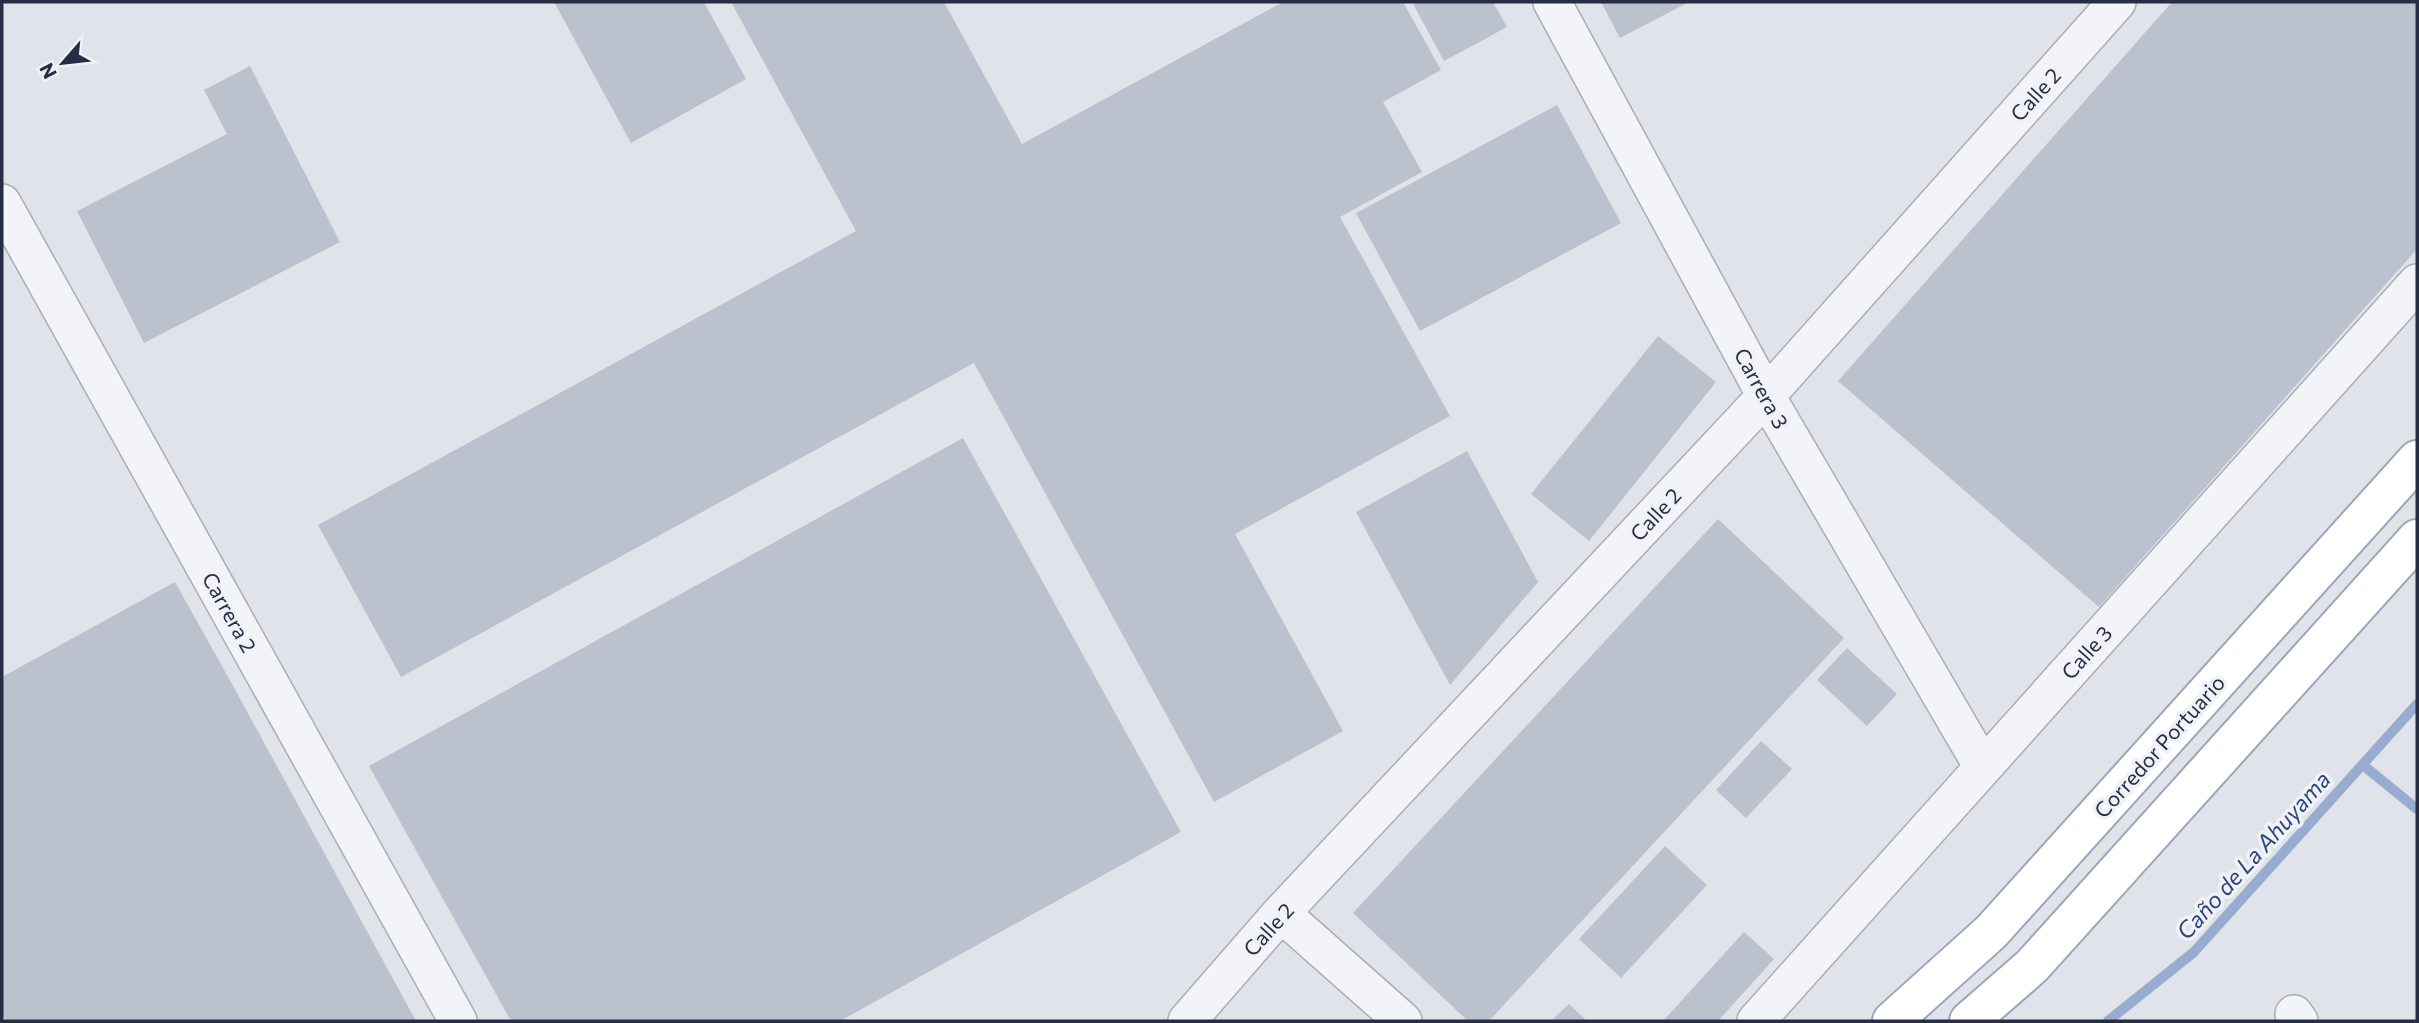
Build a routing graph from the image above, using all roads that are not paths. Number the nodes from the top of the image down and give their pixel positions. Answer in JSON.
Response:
{"nodes":[{"id":1,"x":1552,"y":2,"type":"edge"},
{"id":2,"x":2117,"y":2,"type":"edge"},
{"id":3,"x":2,"y":203,"type":"edge"},
{"id":4,"x":2417,"y":283,"type":"edge"},
{"id":5,"x":1766,"y":396,"type":"junction"},
{"id":6,"x":2417,"y":460,"type":"edge"},
{"id":7,"x":2417,"y":539,"type":"edge"},
{"id":8,"x":1983,"y":767,"type":"junction"},
{"id":9,"x":1281,"y":914,"type":"junction"},
{"id":10,"x":458,"y":1021,"type":"edge"},
{"id":11,"x":1187,"y":1021,"type":"edge"},
{"id":12,"x":1403,"y":1021,"type":"edge"},
{"id":13,"x":1756,"y":1021,"type":"edge"},
{"id":14,"x":1892,"y":1021,"type":"edge"},
{"id":15,"x":1969,"y":1021,"type":"edge"}],
"edges":[{"from":1,"to":5,"type":"street","name":"Carrera 3"},
{"from":2,"to":5,"type":"street","name":"Calle 2"},
{"from":3,"to":10,"type":"street","name":"Carrera 2"},
{"from":4,"to":8,"type":"street","name":"Calle 3"},
{"from":5,"to":8,"type":"street","name":"Carrera 3"},
{"from":5,"to":9,"type":"street","name":"Calle 2"},
{"from":6,"to":14,"type":"main road","name":"Corredor Portuario"},
{"from":7,"to":15,"type":"main road"},
{"from":8,"to":13,"type":"street","name":"Calle 3"},
{"from":9,"to":11,"type":"street","name":"Calle 2"},
{"from":9,"to":12,"type":"street"}]}
